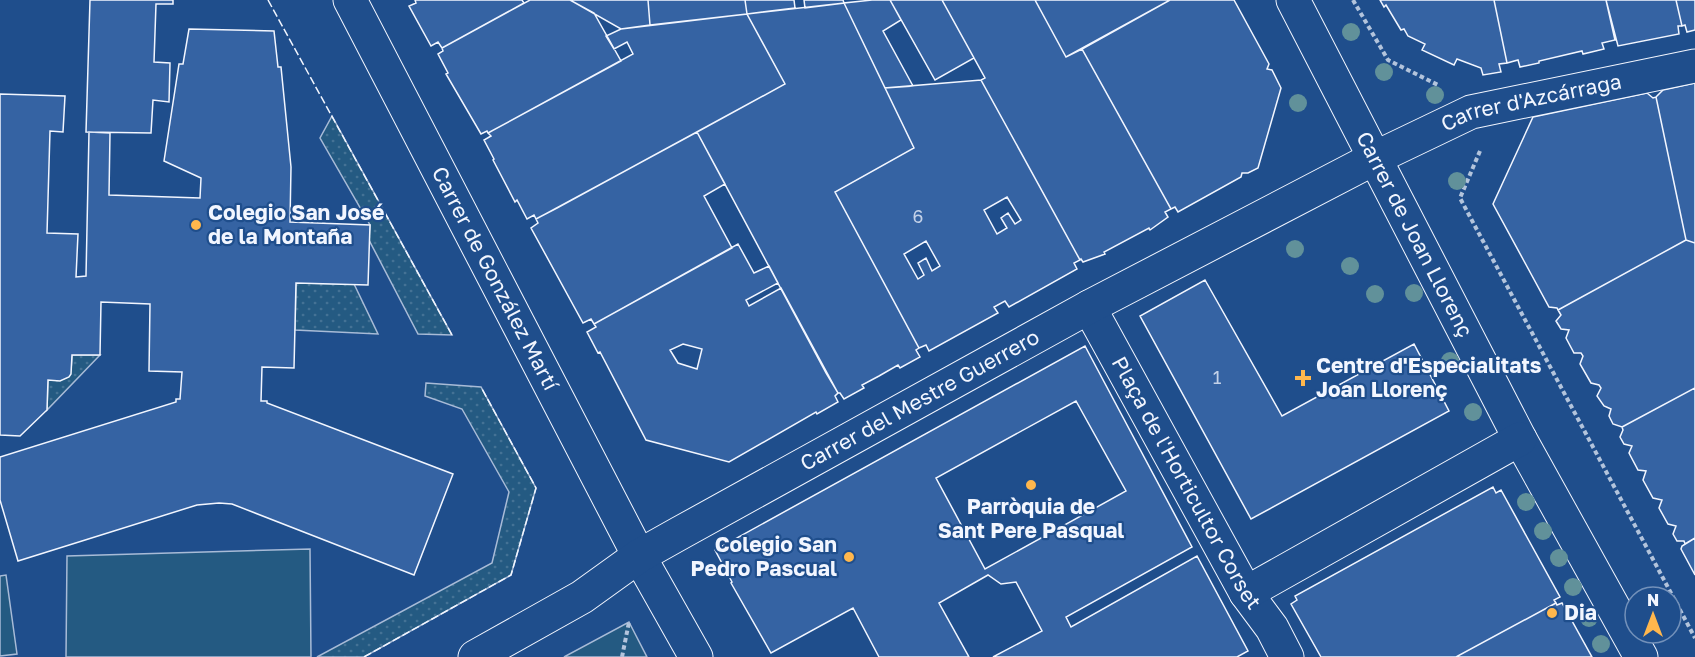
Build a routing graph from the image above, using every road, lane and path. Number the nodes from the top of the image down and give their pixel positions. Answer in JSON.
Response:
{"nodes":[{"id":1,"x":350,"y":0,"type":"edge"},
{"id":2,"x":1293,"y":0,"type":"edge"},
{"id":3,"x":1353,"y":0,"type":"edge"},
{"id":4,"x":1695,"y":66,"type":"edge"},
{"id":5,"x":1440,"y":86,"type":"dead end"},
{"id":6,"x":1482,"y":148,"type":"dead end"},
{"id":7,"x":1375,"y":158,"type":"junction"},
{"id":8,"x":1089,"y":307,"type":"junction"},
{"id":9,"x":1520,"y":440,"type":"junction"},
{"id":10,"x":639,"y":556,"type":"junction"},
{"id":11,"x":1246,"y":593,"type":"junction"},
{"id":12,"x":629,"y":622,"type":"dead end"},
{"id":13,"x":1695,"y":638,"type":"edge"},
{"id":14,"x":475,"y":657,"type":"edge"},
{"id":15,"x":622,"y":657,"type":"edge"},
{"id":16,"x":696,"y":657,"type":"edge"},
{"id":17,"x":1287,"y":657,"type":"edge"},
{"id":18,"x":1641,"y":657,"type":"edge"}],
"edges":[{"from":1,"to":10,"type":"street","name":"Carrer de González Martí"},
{"from":2,"to":7,"type":"street","name":"Carrer de Joan Llorenç"},
{"from":3,"to":5,"type":"path"},
{"from":4,"to":7,"type":"street","name":"Carrer d'Azcárraga"},
{"from":6,"to":13,"type":"path"},
{"from":7,"to":8,"type":"street","name":"Carrer del Mestre Guerrero"},
{"from":7,"to":9,"type":"street","name":"Carrer de Joan Llorenç"},
{"from":8,"to":10,"type":"street","name":"Carrer del Mestre Guerrero"},
{"from":8,"to":11,"type":"street","name":"Plaça de l'Horticultor Corset"},
{"from":9,"to":11,"type":"street"},
{"from":9,"to":18,"type":"street","name":"Carrer de Joan Llorenç"},
{"from":10,"to":14,"type":"street","name":"Carrer del Mestre Guerrero"},
{"from":10,"to":16,"type":"street"},
{"from":11,"to":17,"type":"street","name":"Plaça de l'Horticultor Corset"},
{"from":12,"to":15,"type":"path"}]}
